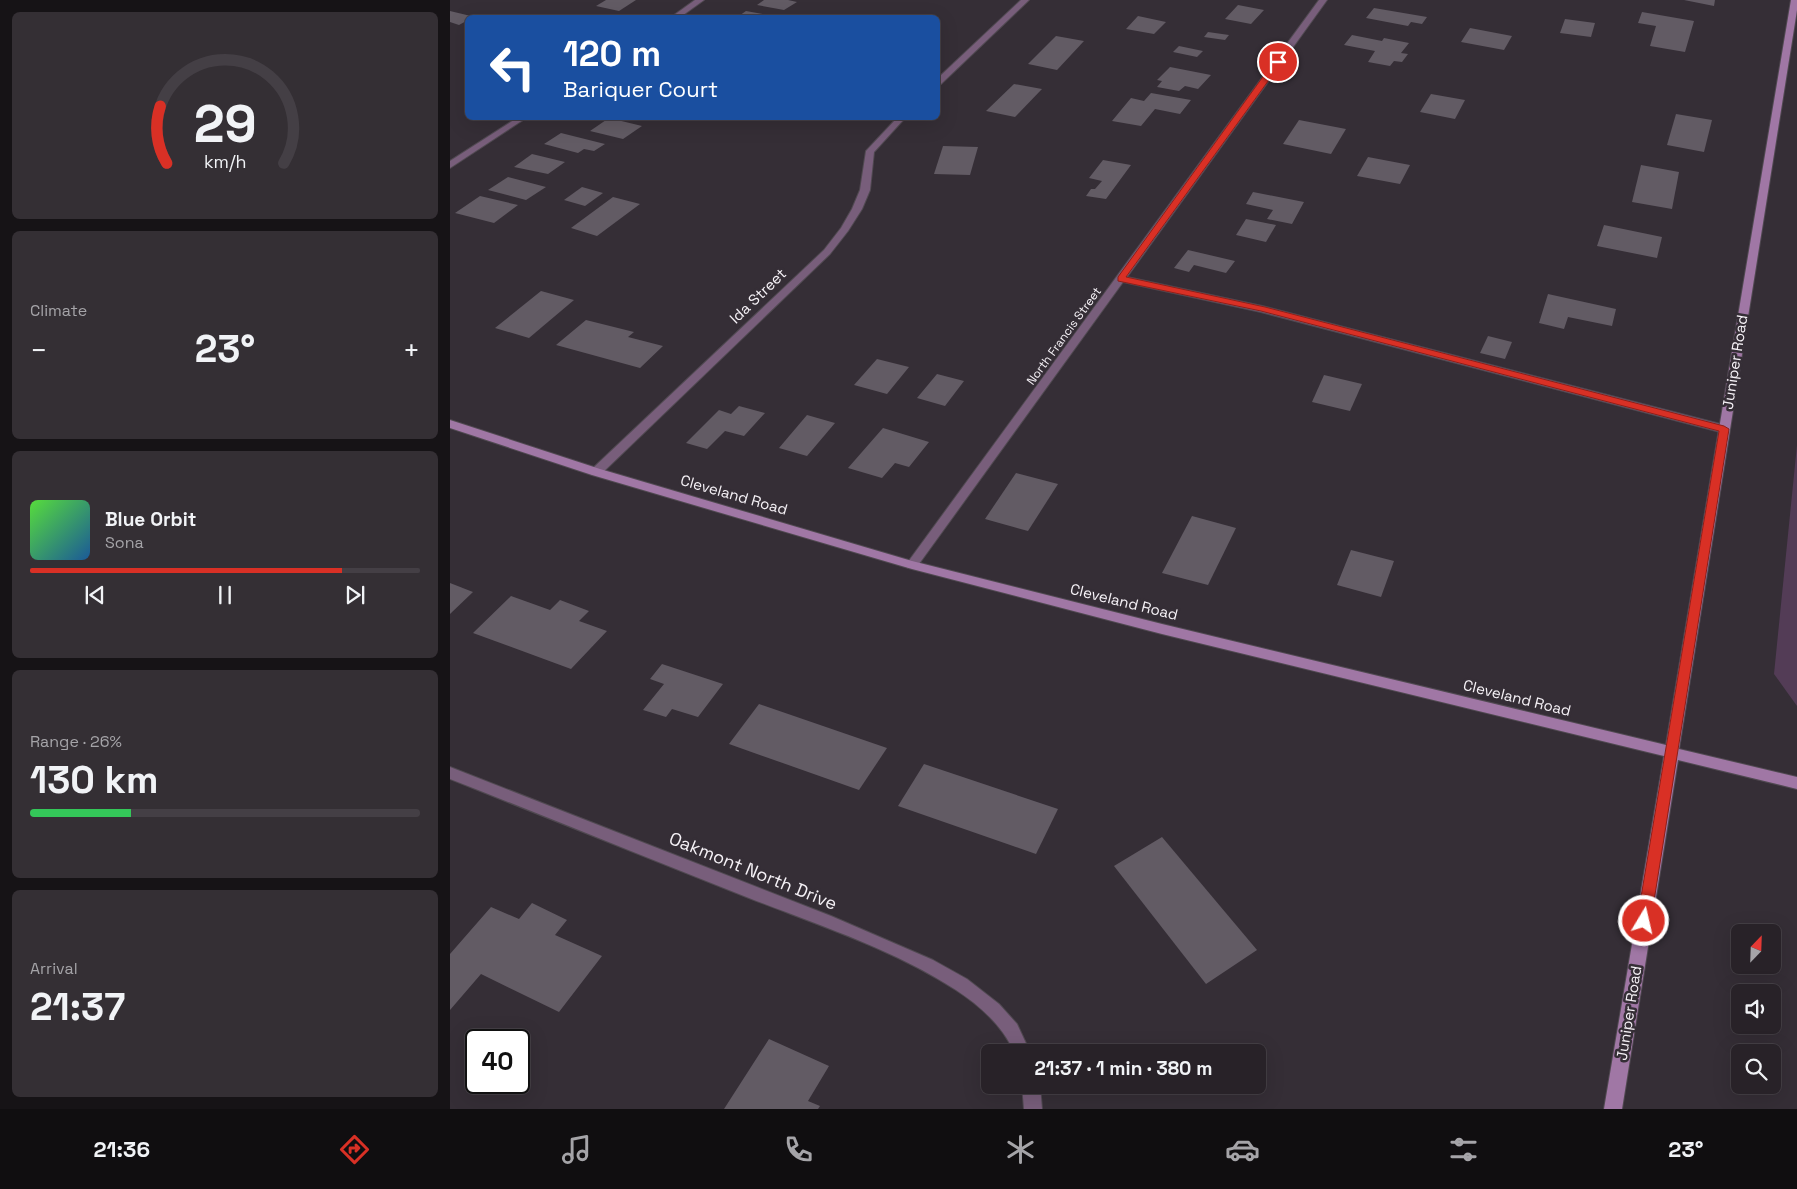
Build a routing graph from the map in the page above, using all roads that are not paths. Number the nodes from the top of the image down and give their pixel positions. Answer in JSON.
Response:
{"nodes":[{"id":1,"x":700,"y":0,"type":"edge"},
{"id":2,"x":1025,"y":0,"type":"edge"},
{"id":3,"x":1323,"y":0,"type":"edge"},
{"id":4,"x":1795,"y":0,"type":"edge"},
{"id":5,"x":678,"y":15,"type":"edge"},
{"id":6,"x":940,"y":80,"type":"edge"},
{"id":7,"x":519,"y":120,"type":"edge"},
{"id":8,"x":899,"y":120,"type":"edge"},
{"id":9,"x":450,"y":165,"type":"edge"},
{"id":10,"x":1121,"y":279,"type":"junction"},
{"id":11,"x":450,"y":424,"type":"edge"},
{"id":12,"x":1724,"y":429,"type":"junction"},
{"id":13,"x":596,"y":472,"type":"junction"},
{"id":14,"x":912,"y":565,"type":"junction"},
{"id":15,"x":1672,"y":752,"type":"junction"},
{"id":16,"x":450,"y":773,"type":"edge"},
{"id":17,"x":1797,"y":783,"type":"edge"},
{"id":18,"x":1019,"y":1044,"type":"edge"},
{"id":19,"x":1032,"y":1094,"type":"edge"},
{"id":20,"x":1033,"y":1109,"type":"edge"},
{"id":21,"x":1613,"y":1109,"type":"edge"}],
"edges":[{"from":1,"to":5,"type":"street"},
{"from":2,"to":6,"type":"street"},
{"from":3,"to":10,"type":"street","name":"North Francis Street"},
{"from":4,"to":12,"type":"street","name":"Juniper Road"},
{"from":7,"to":9,"type":"street"},
{"from":8,"to":13,"type":"street","name":"Ida Street"},
{"from":10,"to":12,"type":"street"},
{"from":10,"to":14,"type":"street","name":"North Francis Street"},
{"from":11,"to":13,"type":"street","name":"Cleveland Road"},
{"from":12,"to":15,"type":"street","name":"Juniper Road"},
{"from":13,"to":14,"type":"street","name":"Cleveland Road"},
{"from":14,"to":15,"type":"street","name":"Cleveland Road"},
{"from":15,"to":17,"type":"street","name":"Cleveland Road"},
{"from":15,"to":21,"type":"street","name":"Juniper Road"},
{"from":16,"to":18,"type":"street","name":"Oakmont North Drive"},
{"from":19,"to":20,"type":"street"}]}
